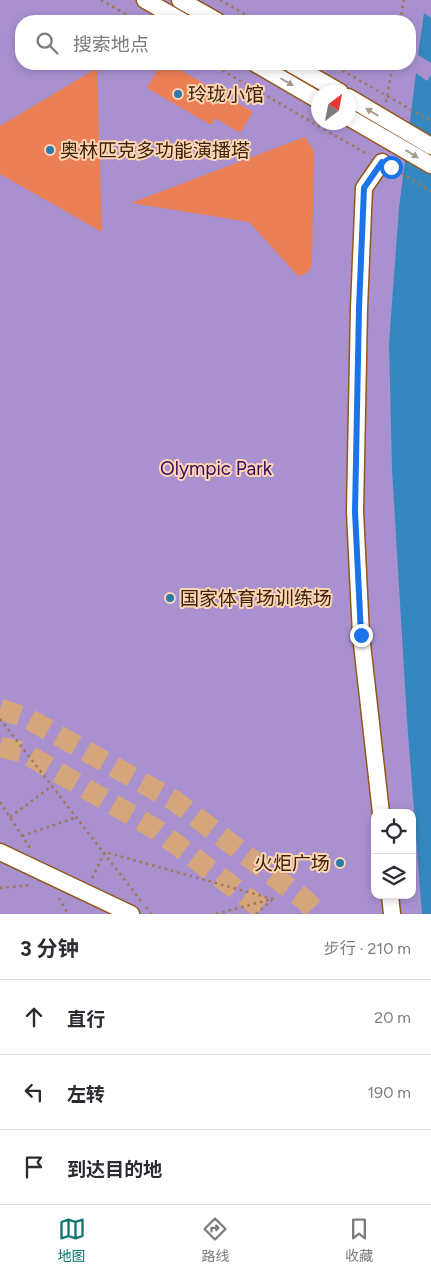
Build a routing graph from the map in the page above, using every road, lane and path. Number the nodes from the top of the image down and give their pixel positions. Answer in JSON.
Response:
{"nodes":[{"id":1,"x":101,"y":0,"type":"edge"},
{"id":2,"x":145,"y":0,"type":"edge"},
{"id":3,"x":180,"y":0,"type":"edge"},
{"id":4,"x":220,"y":0,"type":"edge"},
{"id":5,"x":404,"y":0,"type":"edge"},
{"id":6,"x":127,"y":15,"type":"edge"},
{"id":7,"x":171,"y":15,"type":"edge"},
{"id":8,"x":206,"y":15,"type":"edge"},
{"id":9,"x":246,"y":15,"type":"edge"},
{"id":10,"x":401,"y":15,"type":"edge"},
{"id":11,"x":221,"y":70,"type":"edge"},
{"id":12,"x":266,"y":70,"type":"edge"},
{"id":13,"x":301,"y":70,"type":"edge"},
{"id":14,"x":341,"y":70,"type":"edge"},
{"id":15,"x":328,"y":85,"type":"edge"},
{"id":16,"x":311,"y":96,"type":"edge"},
{"id":17,"x":356,"y":102,"type":"edge"},
{"id":18,"x":431,"y":121,"type":"edge"},
{"id":19,"x":356,"y":122,"type":"edge"},
{"id":20,"x":431,"y":146,"type":"edge"},
{"id":21,"x":387,"y":165,"type":"junction"},
{"id":22,"x":431,"y":165,"type":"edge"},
{"id":23,"x":431,"y":191,"type":"edge"},
{"id":24,"x":0,"y":719,"type":"edge"},
{"id":25,"x":52,"y":786,"type":"junction"},
{"id":26,"x":381,"y":809,"type":"edge"},
{"id":27,"x":10,"y":817,"type":"dead end"},
{"id":28,"x":77,"y":817,"type":"junction"},
{"id":29,"x":22,"y":836,"type":"dead end"},
{"id":30,"x":0,"y":852,"type":"edge"},
{"id":31,"x":105,"y":852,"type":"junction"},
{"id":32,"x":46,"y":874,"type":"junction"},
{"id":33,"x":0,"y":888,"type":"edge"},
{"id":34,"x":84,"y":892,"type":"junction"},
{"id":35,"x":273,"y":899,"type":"junction"},
{"id":36,"x":390,"y":899,"type":"edge"},
{"id":37,"x":132,"y":914,"type":"edge"},
{"id":38,"x":151,"y":914,"type":"edge"},
{"id":39,"x":216,"y":914,"type":"edge"},
{"id":40,"x":256,"y":914,"type":"edge"},
{"id":41,"x":392,"y":914,"type":"edge"}],
"edges":[{"from":1,"to":6,"type":"path"},
{"from":2,"to":7,"type":"street"},
{"from":3,"to":8,"type":"street"},
{"from":4,"to":9,"type":"path"},
{"from":5,"to":10,"type":"path"},
{"from":11,"to":21,"type":"path"},
{"from":12,"to":16,"type":"street","one_way":true},
{"from":13,"to":15,"type":"street"},
{"from":14,"to":18,"type":"path"},
{"from":20,"to":17,"type":"street","one_way":true},
{"from":19,"to":22,"type":"street","one_way":true},
{"from":21,"to":23,"type":"path"},
{"from":21,"to":26,"type":"street"},
{"from":24,"to":25,"type":"path"},
{"from":25,"to":27,"type":"path"},
{"from":25,"to":28,"type":"path"},
{"from":28,"to":29,"type":"path"},
{"from":28,"to":31,"type":"path"},
{"from":30,"to":32,"type":"street"},
{"from":31,"to":34,"type":"path"},
{"from":31,"to":35,"type":"path"},
{"from":31,"to":38,"type":"path"},
{"from":32,"to":33,"type":"path"},
{"from":32,"to":34,"type":"street"},
{"from":34,"to":37,"type":"street"},
{"from":35,"to":39,"type":"path"},
{"from":35,"to":40,"type":"path"},
{"from":36,"to":41,"type":"street"}]}
